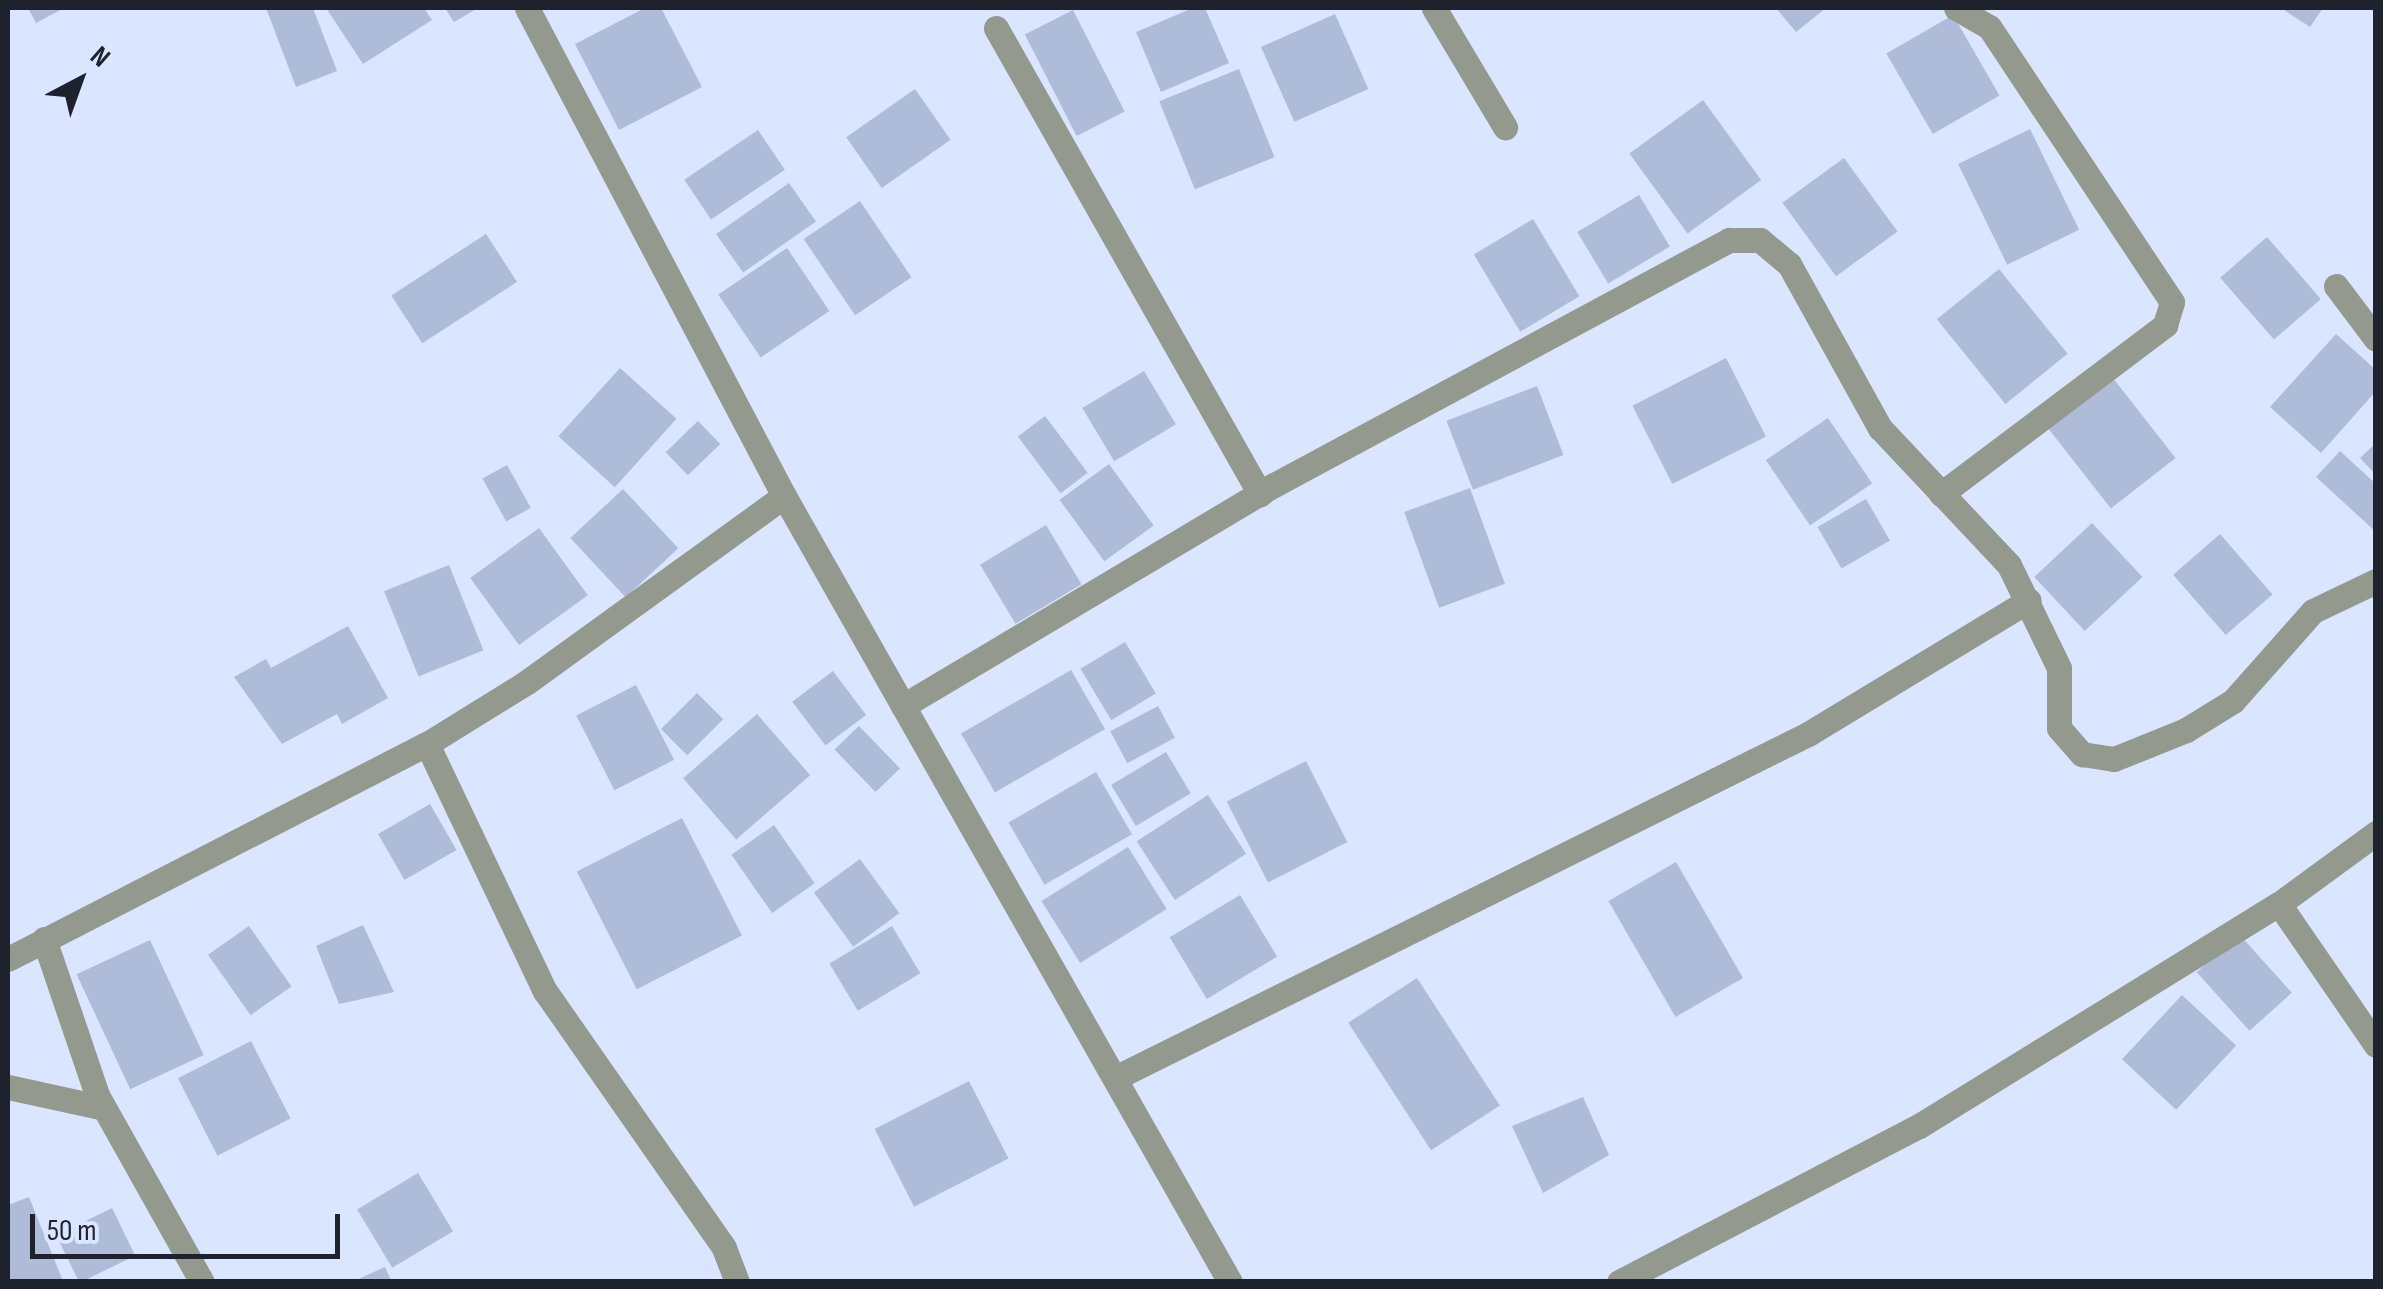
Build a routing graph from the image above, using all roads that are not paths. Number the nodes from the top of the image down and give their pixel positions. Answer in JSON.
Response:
{"nodes":[{"id":1,"x":527,"y":8,"type":"edge"},
{"id":2,"x":1434,"y":8,"type":"edge"},
{"id":3,"x":1956,"y":8,"type":"edge"},
{"id":4,"x":996,"y":28,"type":"dead end"},
{"id":5,"x":1505,"y":127,"type":"dead end"},
{"id":6,"x":2336,"y":286,"type":"dead end"},
{"id":7,"x":2376,"y":339,"type":"edge"},
{"id":8,"x":1260,"y":494,"type":"junction"},
{"id":9,"x":1941,"y":494,"type":"junction"},
{"id":10,"x":784,"y":496,"type":"junction"},
{"id":11,"x":2376,"y":580,"type":"edge"},
{"id":12,"x":2029,"y":600,"type":"junction"},
{"id":13,"x":903,"y":706,"type":"junction"},
{"id":14,"x":426,"y":744,"type":"junction"},
{"id":15,"x":2376,"y":833,"type":"edge"},
{"id":16,"x":2278,"y":904,"type":"junction"},
{"id":17,"x":44,"y":939,"type":"junction"},
{"id":18,"x":8,"y":958,"type":"edge"},
{"id":19,"x":2376,"y":1045,"type":"edge"},
{"id":20,"x":1114,"y":1078,"type":"junction"},
{"id":21,"x":8,"y":1087,"type":"edge"},
{"id":22,"x":104,"y":1108,"type":"junction"},
{"id":23,"x":202,"y":1282,"type":"edge"},
{"id":24,"x":737,"y":1282,"type":"edge"},
{"id":25,"x":1230,"y":1282,"type":"edge"},
{"id":26,"x":1619,"y":1282,"type":"edge"}],
"edges":[{"from":1,"to":10,"type":"street"},
{"from":2,"to":5,"type":"street"},
{"from":3,"to":9,"type":"street"},
{"from":4,"to":8,"type":"street"},
{"from":6,"to":7,"type":"street"},
{"from":8,"to":9,"type":"street"},
{"from":8,"to":13,"type":"street"},
{"from":9,"to":12,"type":"street"},
{"from":10,"to":13,"type":"street"},
{"from":10,"to":14,"type":"street"},
{"from":11,"to":12,"type":"street"},
{"from":12,"to":20,"type":"street"},
{"from":13,"to":20,"type":"street"},
{"from":14,"to":17,"type":"street"},
{"from":14,"to":24,"type":"street"},
{"from":15,"to":16,"type":"street"},
{"from":16,"to":19,"type":"street"},
{"from":16,"to":26,"type":"street"},
{"from":17,"to":18,"type":"street"},
{"from":17,"to":22,"type":"street"},
{"from":20,"to":25,"type":"street"},
{"from":21,"to":22,"type":"street"},
{"from":22,"to":23,"type":"street"}]}
